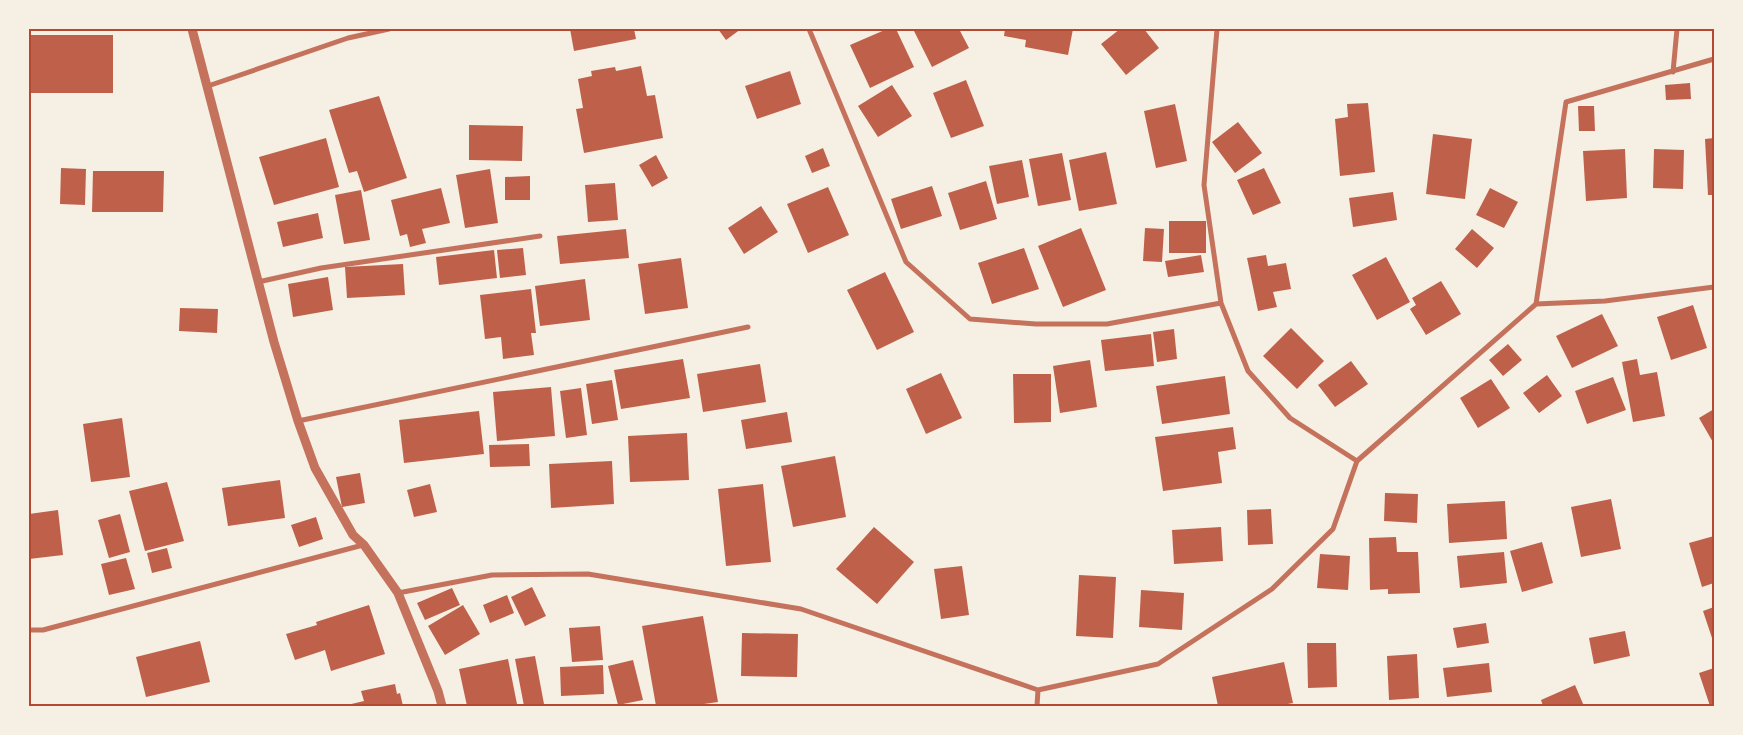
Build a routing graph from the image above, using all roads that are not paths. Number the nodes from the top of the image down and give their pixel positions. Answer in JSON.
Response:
{"nodes":[{"id":1,"x":192,"y":29,"type":"edge"},
{"id":2,"x":389,"y":29,"type":"edge"},
{"id":3,"x":809,"y":29,"type":"edge"},
{"id":4,"x":1217,"y":29,"type":"edge"},
{"id":5,"x":1677,"y":29,"type":"edge"},
{"id":6,"x":1714,"y":59,"type":"edge"},
{"id":7,"x":1673,"y":72,"type":"junction"},
{"id":8,"x":208,"y":86,"type":"junction"},
{"id":9,"x":540,"y":236,"type":"dead end"},
{"id":10,"x":258,"y":282,"type":"junction"},
{"id":11,"x":1714,"y":287,"type":"edge"},
{"id":12,"x":1221,"y":303,"type":"junction"},
{"id":13,"x":1536,"y":304,"type":"junction"},
{"id":14,"x":748,"y":327,"type":"dead end"},
{"id":15,"x":298,"y":421,"type":"junction"},
{"id":16,"x":1357,"y":461,"type":"junction"},
{"id":17,"x":364,"y":545,"type":"junction"},
{"id":18,"x":398,"y":592,"type":"junction"},
{"id":19,"x":29,"y":630,"type":"edge"},
{"id":20,"x":1038,"y":690,"type":"junction"},
{"id":21,"x":442,"y":706,"type":"edge"},
{"id":22,"x":1037,"y":706,"type":"edge"}],
"edges":[{"from":1,"to":8,"type":"street"},
{"from":2,"to":8,"type":"street"},
{"from":3,"to":12,"type":"street"},
{"from":4,"to":12,"type":"street"},
{"from":5,"to":7,"type":"street"},
{"from":6,"to":7,"type":"street"},
{"from":7,"to":13,"type":"street"},
{"from":8,"to":10,"type":"street"},
{"from":9,"to":10,"type":"street"},
{"from":10,"to":15,"type":"street"},
{"from":11,"to":13,"type":"street"},
{"from":12,"to":16,"type":"street"},
{"from":13,"to":16,"type":"street"},
{"from":14,"to":15,"type":"street"},
{"from":15,"to":17,"type":"street"},
{"from":16,"to":20,"type":"street"},
{"from":17,"to":18,"type":"street"},
{"from":17,"to":19,"type":"street"},
{"from":18,"to":20,"type":"street"},
{"from":18,"to":21,"type":"street"},
{"from":20,"to":22,"type":"street"}]}
